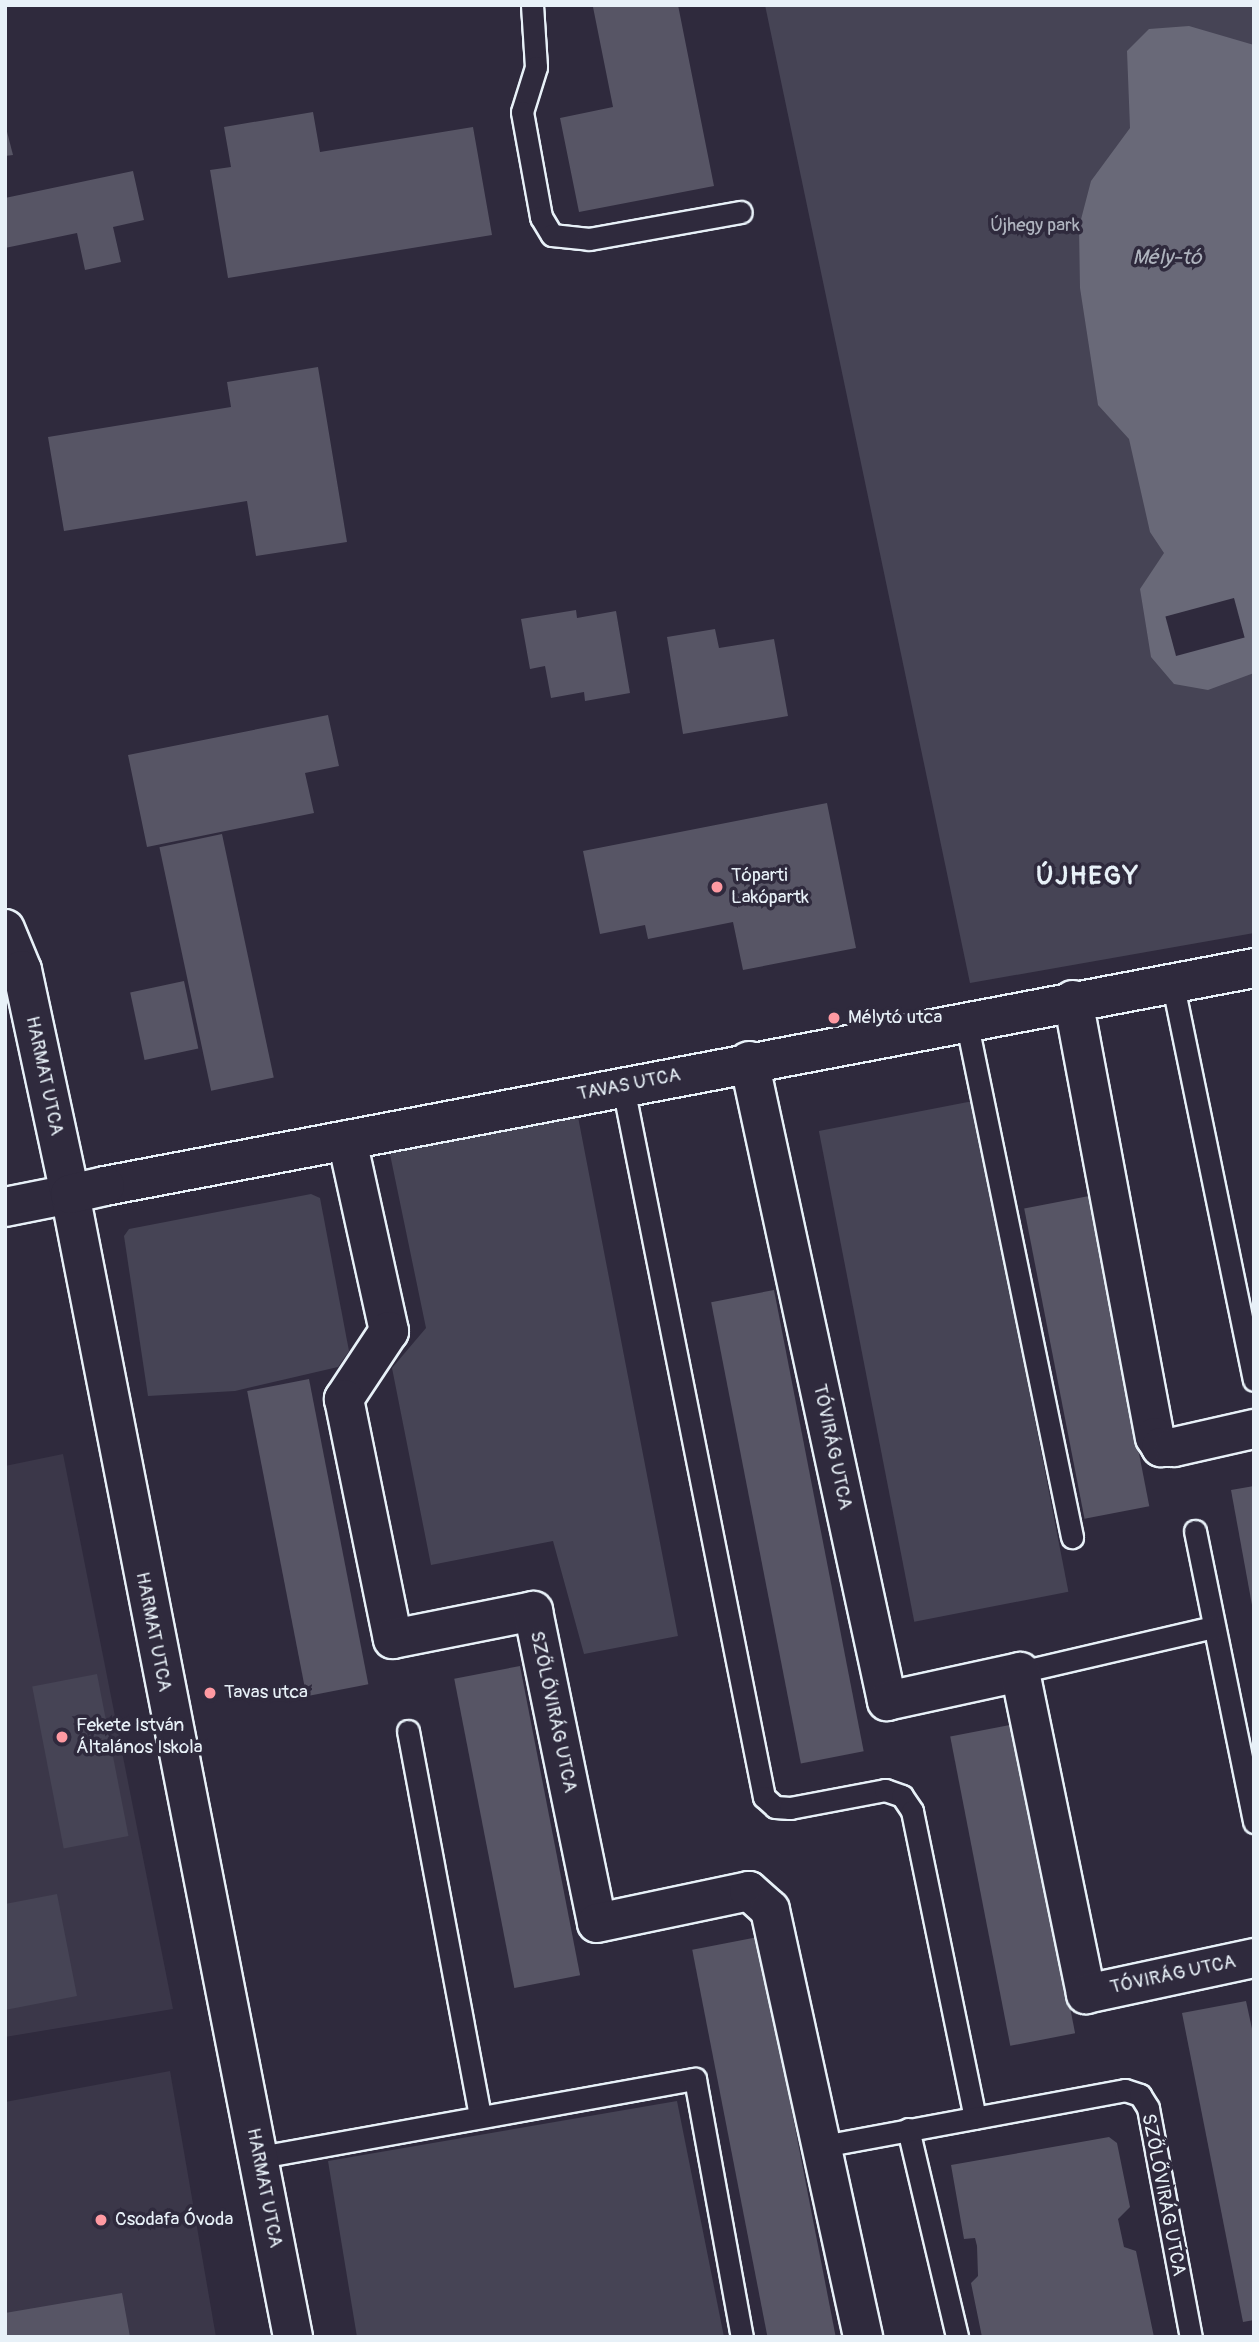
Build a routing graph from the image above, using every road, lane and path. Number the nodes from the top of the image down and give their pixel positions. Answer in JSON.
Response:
{"nodes":[{"id":1,"x":532,"y":5,"type":"edge"},
{"id":2,"x":741,"y":212,"type":"dead end"},
{"id":3,"x":5,"y":929,"type":"edge"},
{"id":4,"x":1254,"y":968,"type":"edge"},
{"id":5,"x":1172,"y":981,"type":"junction"},
{"id":6,"x":1073,"y":1000,"type":"junction"},
{"id":7,"x":965,"y":1020,"type":"junction"},
{"id":8,"x":749,"y":1061,"type":"junction"},
{"id":9,"x":623,"y":1087,"type":"junction"},
{"id":10,"x":346,"y":1140,"type":"junction"},
{"id":11,"x":87,"y":1190,"type":"junction"},
{"id":12,"x":5,"y":1207,"type":"edge"},
{"id":13,"x":1254,"y":1380,"type":"edge"},
{"id":14,"x":1254,"y":1429,"type":"edge"},
{"id":15,"x":1195,"y":1531,"type":"dead end"},
{"id":16,"x":1072,"y":1537,"type":"dead end"},
{"id":17,"x":1214,"y":1627,"type":"junction"},
{"id":18,"x":1020,"y":1672,"type":"junction"},
{"id":19,"x":408,"y":1731,"type":"dead end"},
{"id":20,"x":1254,"y":1822,"type":"edge"},
{"id":21,"x":1254,"y":1958,"type":"edge"},
{"id":22,"x":480,"y":2116,"type":"junction"},
{"id":23,"x":975,"y":2118,"type":"junction"},
{"id":24,"x":908,"y":2129,"type":"junction"},
{"id":25,"x":823,"y":2146,"type":"junction"},
{"id":26,"x":260,"y":2157,"type":"junction"},
{"id":27,"x":293,"y":2337,"type":"edge"},
{"id":28,"x":742,"y":2337,"type":"edge"},
{"id":29,"x":863,"y":2337,"type":"edge"},
{"id":30,"x":957,"y":2337,"type":"edge"},
{"id":31,"x":1191,"y":2337,"type":"edge"}],
"edges":[{"from":1,"to":2,"type":"lane"},
{"from":3,"to":11,"type":"street","name":"HARMAT UTCA"},
{"from":4,"to":5,"type":"street","name":"TAVAS UTCA"},
{"from":5,"to":6,"type":"street","name":"TAVAS UTCA"},
{"from":5,"to":13,"type":"lane"},
{"from":6,"to":7,"type":"street","name":"TAVAS UTCA"},
{"from":6,"to":14,"type":"street"},
{"from":7,"to":8,"type":"street","name":"TAVAS UTCA"},
{"from":7,"to":16,"type":"lane"},
{"from":8,"to":9,"type":"street","name":"TAVAS UTCA"},
{"from":8,"to":18,"type":"street","name":"TÓVIRÁG UTCA"},
{"from":9,"to":10,"type":"street","name":"TAVAS UTCA"},
{"from":9,"to":23,"type":"lane"},
{"from":10,"to":11,"type":"street","name":"TAVAS UTCA"},
{"from":10,"to":25,"type":"street","name":"SZŐLŐVIRÁG UTCA"},
{"from":11,"to":12,"type":"street","name":"TAVAS UTCA"},
{"from":11,"to":26,"type":"street","name":"HARMAT UTCA"},
{"from":15,"to":17,"type":"lane"},
{"from":17,"to":18,"type":"lane","name":"TÓVIRÁG UTCA"},
{"from":17,"to":20,"type":"lane"},
{"from":18,"to":21,"type":"street","name":"TÓVIRÁG UTCA"},
{"from":19,"to":22,"type":"lane"},
{"from":22,"to":26,"type":"lane"},
{"from":22,"to":28,"type":"lane"},
{"from":23,"to":24,"type":"lane","name":"SZŐLŐVIRÁG UTCA"},
{"from":23,"to":31,"type":"lane","name":"SZŐLŐVIRÁG UTCA"},
{"from":24,"to":25,"type":"lane","name":"SZŐLŐVIRÁG UTCA"},
{"from":24,"to":30,"type":"lane"},
{"from":25,"to":29,"type":"street","name":"SZŐLŐVIRÁG UTCA"},
{"from":26,"to":27,"type":"street","name":"HARMAT UTCA"}]}
